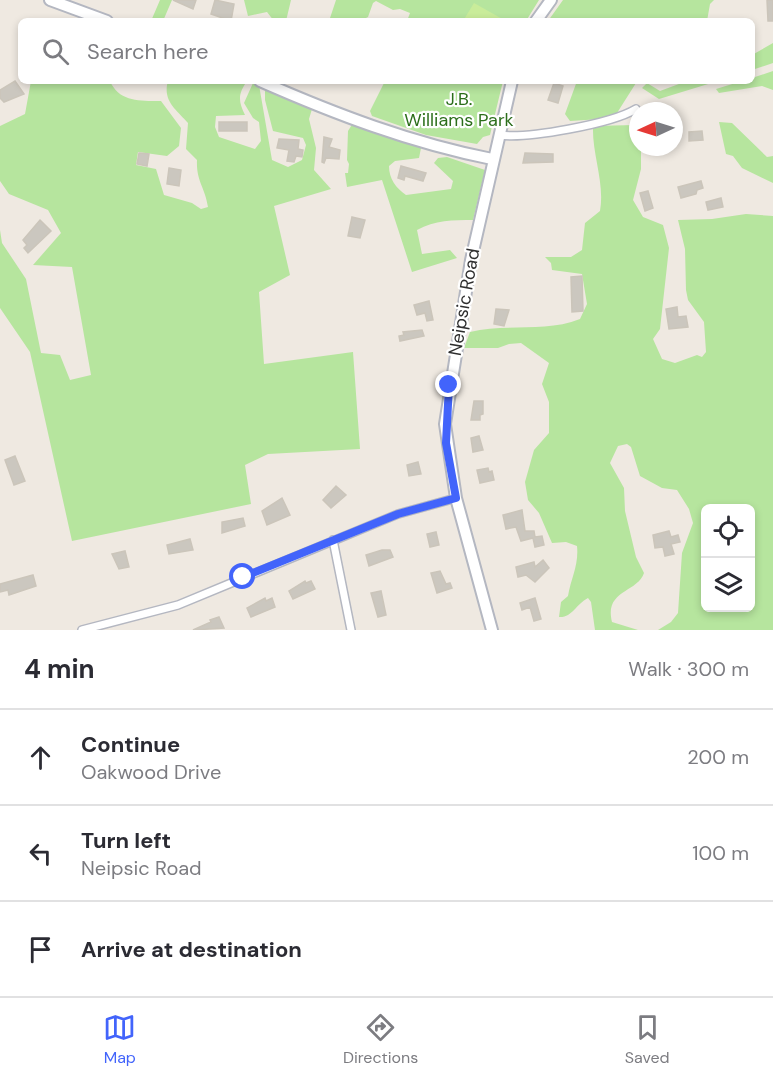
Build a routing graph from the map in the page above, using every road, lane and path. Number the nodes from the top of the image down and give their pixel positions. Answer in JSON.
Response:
{"nodes":[{"id":1,"x":50,"y":0,"type":"edge"},
{"id":2,"x":551,"y":0,"type":"edge"},
{"id":3,"x":99,"y":18,"type":"edge"},
{"id":4,"x":538,"y":18,"type":"edge"},
{"id":5,"x":267,"y":84,"type":"edge"},
{"id":6,"x":511,"y":84,"type":"edge"},
{"id":7,"x":629,"y":112,"type":"edge"},
{"id":8,"x":499,"y":135,"type":"junction"},
{"id":9,"x":492,"y":159,"type":"junction"},
{"id":10,"x":456,"y":498,"type":"junction"},
{"id":11,"x":333,"y":540,"type":"junction"},
{"id":12,"x":82,"y":630,"type":"edge"},
{"id":13,"x":351,"y":630,"type":"edge"},
{"id":14,"x":492,"y":630,"type":"edge"}],
"edges":[{"from":1,"to":3,"type":"street"},
{"from":2,"to":4,"type":"street"},
{"from":5,"to":9,"type":"street"},
{"from":6,"to":8,"type":"street","name":"Neipsic Road"},
{"from":7,"to":8,"type":"street"},
{"from":8,"to":9,"type":"street","name":"Neipsic Road"},
{"from":9,"to":10,"type":"street","name":"Neipsic Road"},
{"from":10,"to":11,"type":"street"},
{"from":10,"to":14,"type":"street","name":"Neipsic Road"},
{"from":11,"to":12,"type":"street"},
{"from":11,"to":13,"type":"street"}]}
